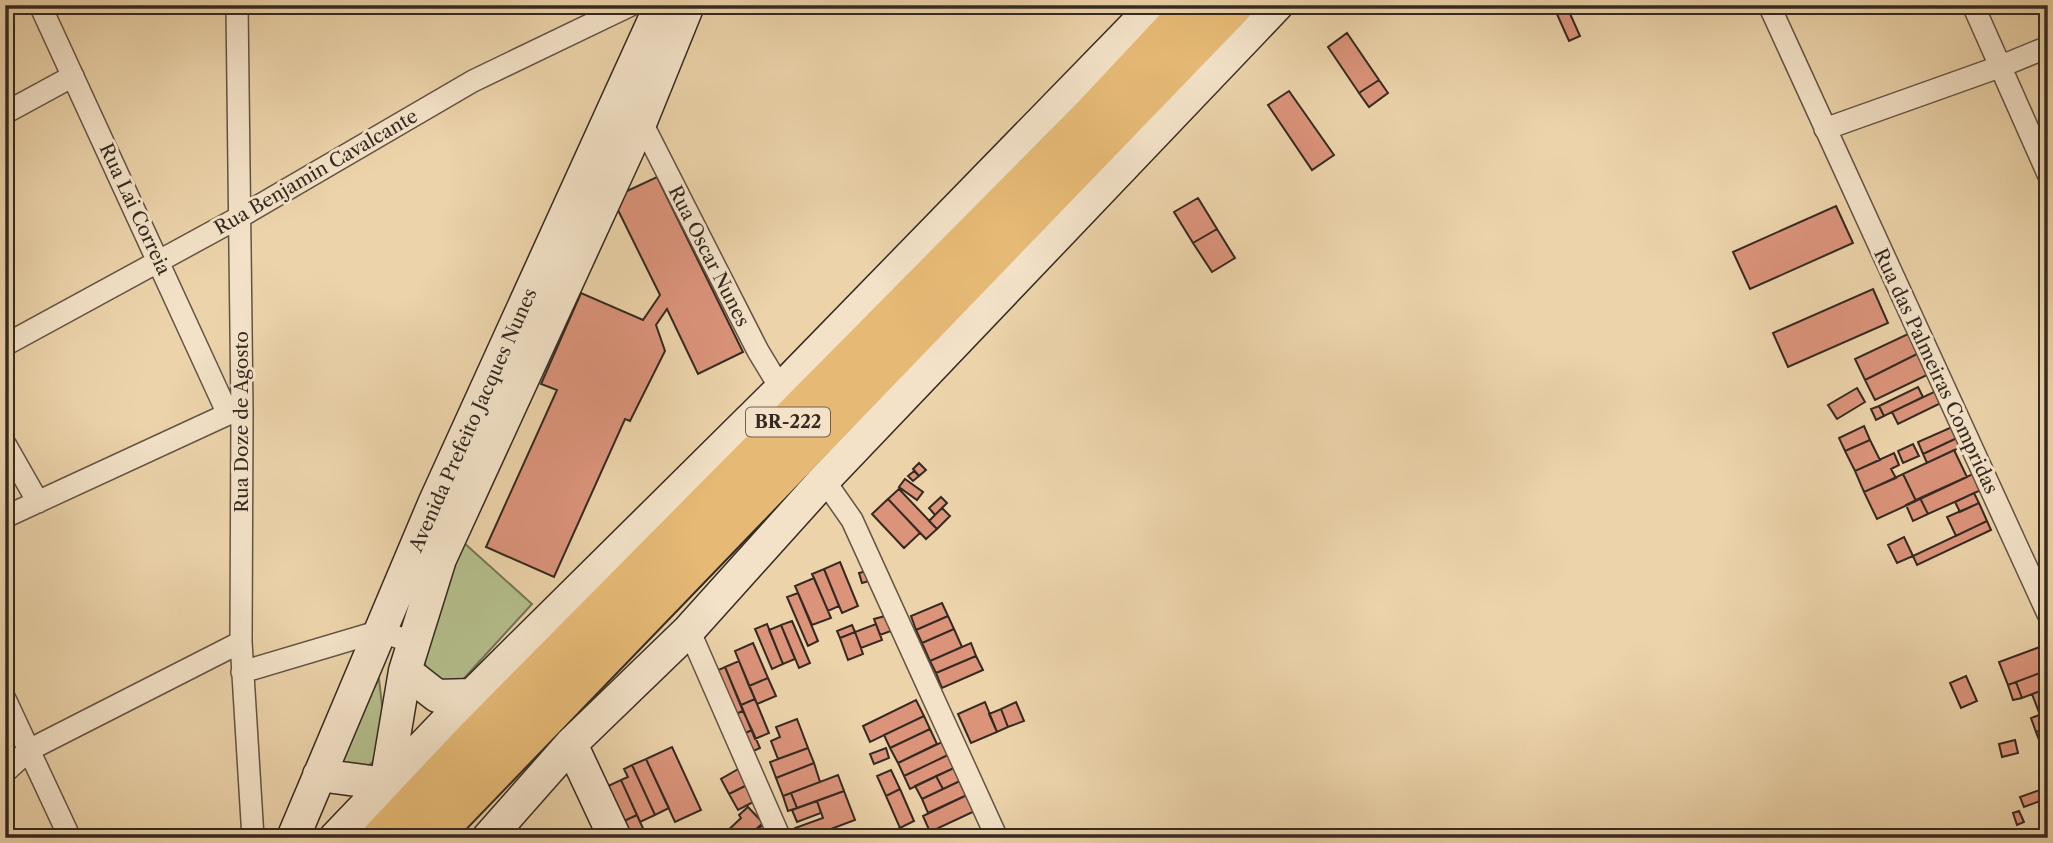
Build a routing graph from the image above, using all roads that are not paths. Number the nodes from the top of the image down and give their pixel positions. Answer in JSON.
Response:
{"nodes":[{"id":1,"x":40,"y":5,"type":"edge"},
{"id":2,"x":237,"y":5,"type":"edge"},
{"id":3,"x":631,"y":5,"type":"edge"},
{"id":4,"x":661,"y":5,"type":"edge"},
{"id":5,"x":688,"y":5,"type":"edge"},
{"id":6,"x":1155,"y":5,"type":"edge"},
{"id":7,"x":1195,"y":5,"type":"edge"},
{"id":8,"x":1234,"y":5,"type":"edge"},
{"id":9,"x":1277,"y":5,"type":"edge"},
{"id":10,"x":1769,"y":5,"type":"edge"},
{"id":11,"x":1973,"y":5,"type":"edge"},
{"id":12,"x":2048,"y":47,"type":"edge"},
{"id":13,"x":1999,"y":67,"type":"junction"},
{"id":14,"x":73,"y":76,"type":"junction"},
{"id":15,"x":5,"y":113,"type":"edge"},
{"id":16,"x":627,"y":115,"type":"junction"},
{"id":17,"x":1825,"y":129,"type":"junction"},
{"id":18,"x":2048,"y":174,"type":"edge"},
{"id":19,"x":238,"y":218,"type":"junction"},
{"id":20,"x":159,"y":261,"type":"junction"},
{"id":21,"x":5,"y":345,"type":"edge"},
{"id":22,"x":780,"y":389,"type":"junction"},
{"id":23,"x":235,"y":413,"type":"junction"},
{"id":24,"x":5,"y":444,"type":"edge"},
{"id":25,"x":824,"y":480,"type":"junction"},
{"id":26,"x":38,"y":502,"type":"junction"},
{"id":27,"x":5,"y":517,"type":"edge"},
{"id":28,"x":428,"y":553,"type":"junction"},
{"id":29,"x":2048,"y":614,"type":"edge"},
{"id":30,"x":689,"y":630,"type":"junction"},
{"id":31,"x":380,"y":631,"type":"junction"},
{"id":32,"x":241,"y":642,"type":"junction"},
{"id":33,"x":409,"y":657,"type":"junction"},
{"id":34,"x":242,"y":672,"type":"junction"},
{"id":35,"x":472,"y":695,"type":"junction"},
{"id":36,"x":5,"y":699,"type":"edge"},
{"id":37,"x":571,"y":744,"type":"junction"},
{"id":38,"x":29,"y":750,"type":"junction"},
{"id":39,"x":5,"y":772,"type":"edge"},
{"id":40,"x":319,"y":775,"type":"junction"},
{"id":41,"x":393,"y":788,"type":"junction"},
{"id":42,"x":70,"y":838,"type":"edge"},
{"id":43,"x":253,"y":838,"type":"edge"},
{"id":44,"x":293,"y":838,"type":"edge"},
{"id":45,"x":335,"y":838,"type":"edge"},
{"id":46,"x":381,"y":838,"type":"edge"},
{"id":47,"x":430,"y":838,"type":"edge"},
{"id":48,"x":488,"y":838,"type":"edge"},
{"id":49,"x":615,"y":838,"type":"edge"},
{"id":50,"x":780,"y":838,"type":"edge"},
{"id":51,"x":997,"y":838,"type":"edge"}],
"edges":[{"from":1,"to":14,"type":"street","name":"Rua Lai Correia"},
{"from":2,"to":19,"type":"street","name":"Rua Doze de Agosto"},
{"from":3,"to":19,"type":"street","name":"Rua Benjamin Cavalcante"},
{"from":4,"to":16,"type":"main road","name":"Avenida Prefeito Jacques Nunes"},
{"from":5,"to":16,"type":"main road","name":"Avenida Prefeito Jacques Nunes"},
{"from":6,"to":22,"type":"main road","number":"BR-222"},
{"from":7,"to":46,"type":"highway","number":"BR-222"},
{"from":8,"to":47,"type":"highway","number":"BR-222"},
{"from":9,"to":25,"type":"main road"},
{"from":10,"to":17,"type":"street","name":"Rua das Palmeiras Compridas"},
{"from":11,"to":13,"type":"street"},
{"from":12,"to":13,"type":"street"},
{"from":13,"to":17,"type":"street"},
{"from":13,"to":18,"type":"street"},
{"from":14,"to":15,"type":"street"},
{"from":14,"to":20,"type":"street","name":"Rua Lai Correia"},
{"from":16,"to":22,"type":"street","name":"Rua Oscar Nunes"},
{"from":16,"to":28,"type":"main road","name":"Avenida Prefeito Jacques Nunes"},
{"from":17,"to":29,"type":"street","name":"Rua das Palmeiras Compridas"},
{"from":19,"to":20,"type":"street","name":"Rua Benjamin Cavalcante"},
{"from":19,"to":23,"type":"street","name":"Rua Doze de Agosto"},
{"from":20,"to":21,"type":"street","name":"Rua Benjamin Cavalcante"},
{"from":20,"to":23,"type":"street","name":"Rua Lai Correia"},
{"from":22,"to":35,"type":"main road","number":"BR-222"},
{"from":23,"to":26,"type":"street"},
{"from":23,"to":32,"type":"street","name":"Rua Doze de Agosto"},
{"from":24,"to":26,"type":"street"},
{"from":25,"to":30,"type":"main road"},
{"from":25,"to":51,"type":"street"},
{"from":26,"to":27,"type":"street"},
{"from":28,"to":31,"type":"main road","name":"Avenida Prefeito Jacques Nunes"},
{"from":28,"to":33,"type":"main road","name":"Avenida Prefeito Jacques Nunes"},
{"from":30,"to":37,"type":"main road"},
{"from":30,"to":50,"type":"street"},
{"from":31,"to":33,"type":"street"},
{"from":31,"to":34,"type":"street"},
{"from":31,"to":40,"type":"main road","name":"Avenida Prefeito Jacques Nunes"},
{"from":32,"to":34,"type":"street","name":"Rua Doze de Agosto"},
{"from":32,"to":38,"type":"street"},
{"from":33,"to":35,"type":"main road"},
{"from":33,"to":41,"type":"main road","name":"Avenida Prefeito Jacques Nunes"},
{"from":34,"to":43,"type":"street","name":"Rua Doze de Agosto"},
{"from":35,"to":41,"type":"main road","number":"BR-222"},
{"from":36,"to":38,"type":"street"},
{"from":37,"to":48,"type":"main road"},
{"from":37,"to":49,"type":"main road"},
{"from":38,"to":39,"type":"street"},
{"from":38,"to":42,"type":"street"},
{"from":40,"to":41,"type":"main road"},
{"from":40,"to":44,"type":"main road","name":"Avenida Prefeito Jacques Nunes"},
{"from":41,"to":45,"type":"main road","number":"BR-222"}]}
